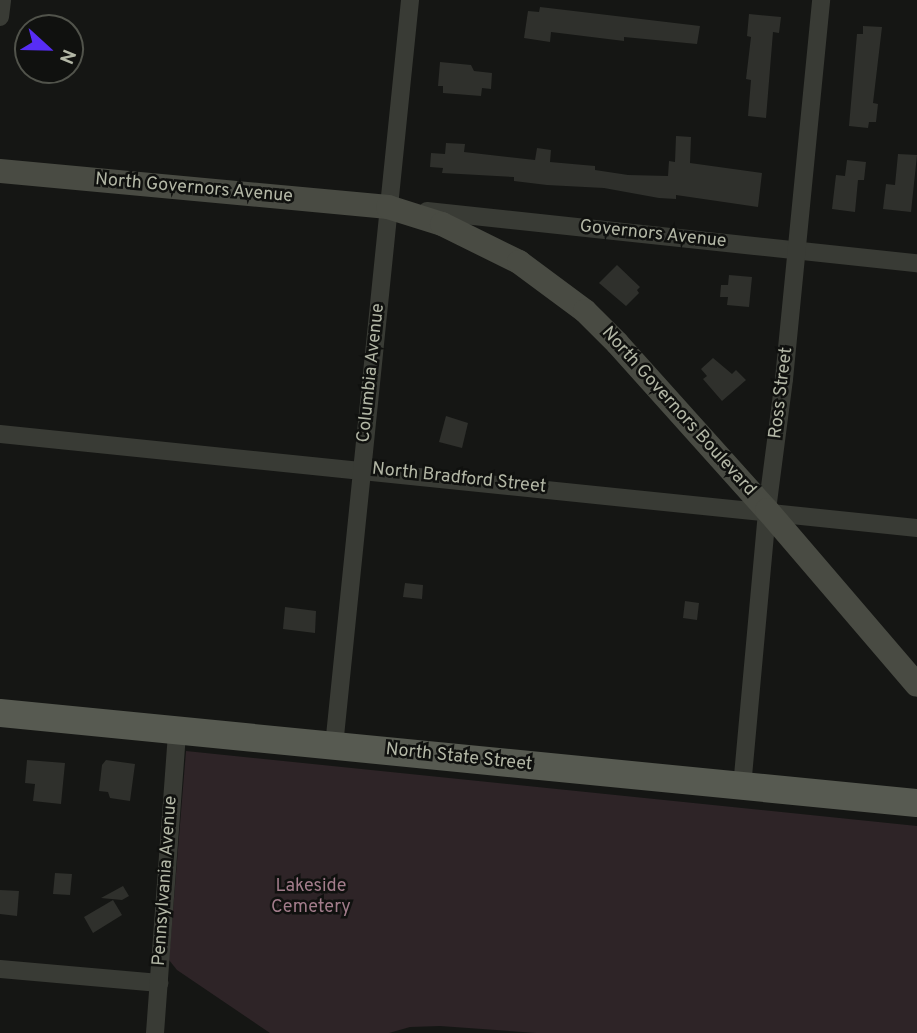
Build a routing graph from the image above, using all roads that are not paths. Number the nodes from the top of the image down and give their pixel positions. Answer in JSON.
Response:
{"nodes":[{"id":1,"x":2,"y":0,"type":"edge"},
{"id":2,"x":410,"y":0,"type":"edge"},
{"id":3,"x":821,"y":0,"type":"edge"},
{"id":4,"x":0,"y":17,"type":"edge"},
{"id":5,"x":0,"y":172,"type":"edge"},
{"id":6,"x":388,"y":207,"type":"junction"},
{"id":7,"x":797,"y":251,"type":"junction"},
{"id":8,"x":917,"y":263,"type":"edge"},
{"id":9,"x":0,"y":434,"type":"edge"},
{"id":10,"x":362,"y":470,"type":"junction"},
{"id":11,"x":767,"y":510,"type":"junction"},
{"id":12,"x":917,"y":528,"type":"edge"},
{"id":13,"x":917,"y":685,"type":"edge"},
{"id":14,"x":0,"y":713,"type":"edge"},
{"id":15,"x":177,"y":730,"type":"junction"},
{"id":16,"x":334,"y":746,"type":"junction"},
{"id":17,"x":742,"y":787,"type":"junction"},
{"id":18,"x":917,"y":803,"type":"edge"},
{"id":19,"x":0,"y":969,"type":"edge"},
{"id":20,"x":159,"y":982,"type":"junction"},
{"id":21,"x":155,"y":1033,"type":"edge"}],
"edges":[{"from":1,"to":4,"type":"street"},
{"from":2,"to":6,"type":"street","name":"Columbia Avenue"},
{"from":3,"to":7,"type":"street","name":"Ross Street"},
{"from":5,"to":6,"type":"main road","name":"North Governors Avenue"},
{"from":6,"to":7,"type":"street","name":"Governors Avenue"},
{"from":6,"to":10,"type":"street","name":"Columbia Avenue"},
{"from":6,"to":11,"type":"main road","name":"North Governors Boulevard"},
{"from":7,"to":8,"type":"street","name":"Governors Avenue"},
{"from":7,"to":11,"type":"street","name":"Ross Street"},
{"from":9,"to":10,"type":"street","name":"North Bradford Street"},
{"from":10,"to":11,"type":"street","name":"North Bradford Street"},
{"from":10,"to":16,"type":"street","name":"Columbia Avenue"},
{"from":11,"to":12,"type":"street","name":"North Bradford Street"},
{"from":11,"to":13,"type":"main road","name":"North Governors Boulevard"},
{"from":11,"to":17,"type":"street","name":"Ross Street"},
{"from":14,"to":15,"type":"main road","name":"North State Street"},
{"from":15,"to":16,"type":"main road","name":"North State Street"},
{"from":15,"to":20,"type":"street","name":"Pennsylvania Avenue"},
{"from":16,"to":17,"type":"main road","name":"North State Street"},
{"from":17,"to":18,"type":"main road","name":"North State Street"},
{"from":19,"to":20,"type":"street"},
{"from":20,"to":21,"type":"street","name":"Pennsylvania Avenue"}]}
